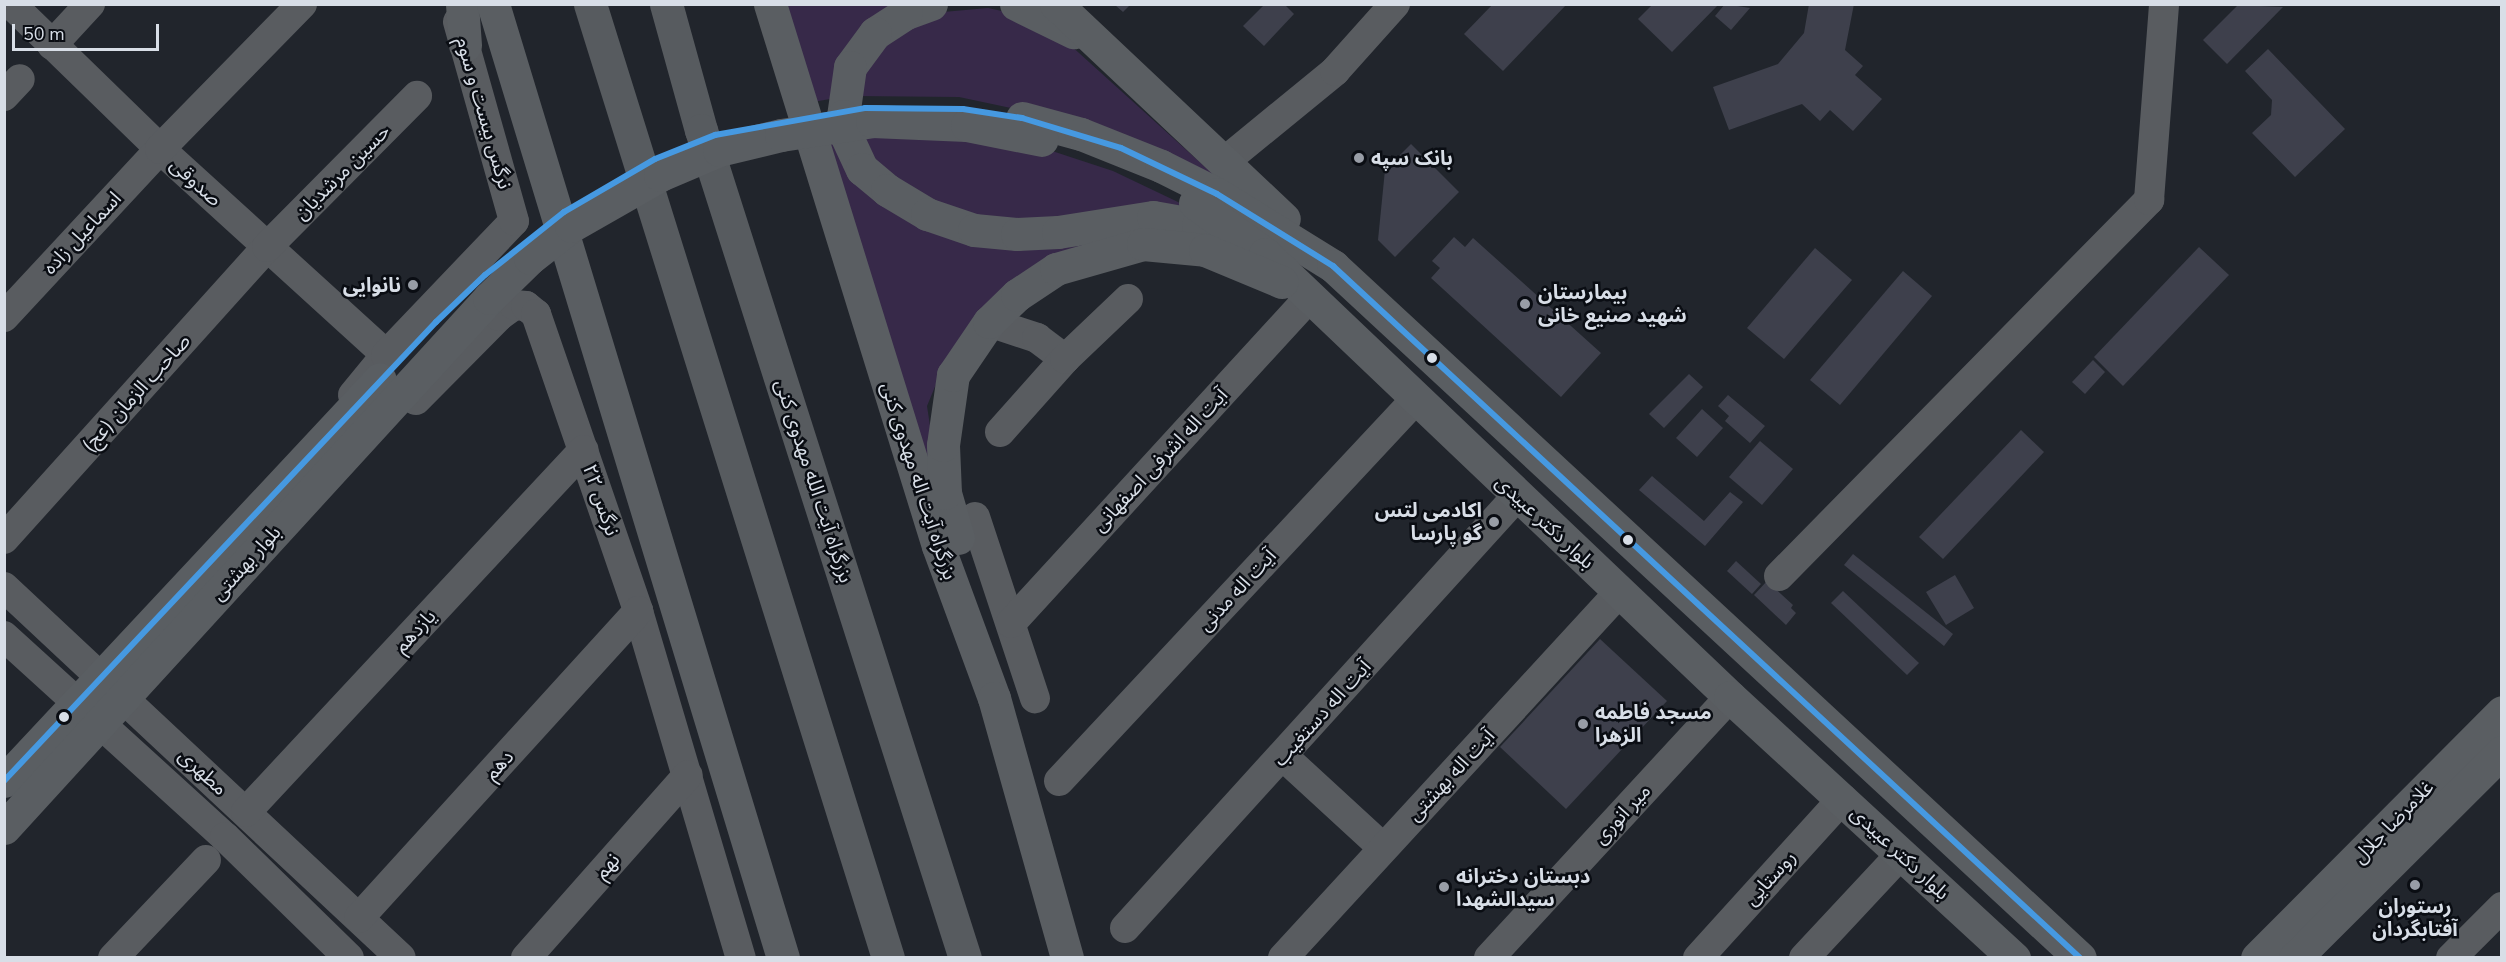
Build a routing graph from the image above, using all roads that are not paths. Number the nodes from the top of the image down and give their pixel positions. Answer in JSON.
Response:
{"nodes":[{"id":1,"x":11,"y":4,"type":"edge"},
{"id":2,"x":90,"y":4,"type":"edge"},
{"id":3,"x":302,"y":4,"type":"edge"},
{"id":4,"x":453,"y":4,"type":"edge"},
{"id":5,"x":462,"y":4,"type":"edge"},
{"id":6,"x":493,"y":4,"type":"edge"},
{"id":7,"x":590,"y":4,"type":"edge"},
{"id":8,"x":666,"y":4,"type":"edge"},
{"id":9,"x":770,"y":4,"type":"edge"},
{"id":10,"x":930,"y":4,"type":"edge"},
{"id":11,"x":1016,"y":4,"type":"edge"},
{"id":12,"x":1056,"y":4,"type":"edge"},
{"id":13,"x":1395,"y":4,"type":"edge"},
{"id":14,"x":2164,"y":4,"type":"edge"},
{"id":15,"x":52,"y":45,"type":"junction"},
{"id":16,"x":465,"y":45,"type":"junction"},
{"id":17,"x":1115,"y":58,"type":"junction"},
{"id":18,"x":417,"y":96,"type":"dead end"},
{"id":19,"x":1032,"y":129,"type":"junction"},
{"id":20,"x":160,"y":149,"type":"junction"},
{"id":21,"x":1224,"y":162,"type":"junction"},
{"id":22,"x":267,"y":247,"type":"junction"},
{"id":23,"x":1265,"y":255,"type":"junction"},
{"id":24,"x":1333,"y":266,"type":"junction"},
{"id":25,"x":487,"y":286,"type":"junction"},
{"id":26,"x":1303,"y":293,"type":"junction"},
{"id":27,"x":1017,"y":295,"type":"junction"},
{"id":28,"x":1128,"y":299,"type":"dead end"},
{"id":29,"x":4,"y":317,"type":"edge"},
{"id":30,"x":989,"y":321,"type":"junction"},
{"id":31,"x":1037,"y":338,"type":"junction"},
{"id":32,"x":386,"y":355,"type":"junction"},
{"id":33,"x":1065,"y":359,"type":"junction"},
{"id":34,"x":1416,"y":399,"type":"junction"},
{"id":35,"x":1000,"y":432,"type":"dead end"},
{"id":36,"x":584,"y":450,"type":"junction"},
{"id":37,"x":323,"y":476,"type":"junction"},
{"id":38,"x":274,"y":494,"type":"junction"},
{"id":39,"x":1517,"y":496,"type":"junction"},
{"id":40,"x":975,"y":517,"type":"dead end"},
{"id":41,"x":4,"y":539,"type":"edge"},
{"id":42,"x":1779,"y":576,"type":"dead end"},
{"id":43,"x":4,"y":587,"type":"edge"},
{"id":44,"x":1619,"y":592,"type":"junction"},
{"id":45,"x":638,"y":611,"type":"junction"},
{"id":46,"x":1011,"y":622,"type":"junction"},
{"id":47,"x":4,"y":636,"type":"edge"},
{"id":48,"x":102,"y":678,"type":"junction"},
{"id":49,"x":1730,"y":697,"type":"junction"},
{"id":50,"x":994,"y":698,"type":"junction"},
{"id":51,"x":1035,"y":698,"type":"dead end"},
{"id":52,"x":125,"y":699,"type":"junction"},
{"id":53,"x":89,"y":715,"type":"junction"},
{"id":54,"x":2498,"y":722,"type":"edge"},
{"id":55,"x":2502,"y":752,"type":"edge"},
{"id":56,"x":1283,"y":756,"type":"junction"},
{"id":57,"x":688,"y":775,"type":"junction"},
{"id":58,"x":4,"y":781,"type":"edge"},
{"id":59,"x":1059,"y":781,"type":"dead end"},
{"id":60,"x":1842,"y":800,"type":"junction"},
{"id":61,"x":246,"y":812,"type":"junction"},
{"id":62,"x":4,"y":828,"type":"edge"},
{"id":63,"x":1383,"y":849,"type":"junction"},
{"id":64,"x":1901,"y":854,"type":"junction"},
{"id":65,"x":206,"y":860,"type":"dead end"},
{"id":66,"x":2502,"y":907,"type":"edge"},
{"id":67,"x":359,"y":918,"type":"junction"},
{"id":68,"x":1125,"y":928,"type":"dead end"},
{"id":69,"x":2290,"y":945,"type":"edge"},
{"id":70,"x":737,"y":955,"type":"edge"},
{"id":71,"x":113,"y":957,"type":"edge"},
{"id":72,"x":348,"y":957,"type":"edge"},
{"id":73,"x":401,"y":957,"type":"edge"},
{"id":74,"x":526,"y":957,"type":"edge"},
{"id":75,"x":783,"y":957,"type":"edge"},
{"id":76,"x":888,"y":957,"type":"edge"},
{"id":77,"x":964,"y":957,"type":"edge"},
{"id":78,"x":1067,"y":957,"type":"edge"},
{"id":79,"x":1283,"y":957,"type":"edge"},
{"id":80,"x":1489,"y":957,"type":"edge"},
{"id":81,"x":1698,"y":957,"type":"edge"},
{"id":82,"x":1804,"y":957,"type":"edge"},
{"id":83,"x":2014,"y":957,"type":"edge"},
{"id":84,"x":2079,"y":957,"type":"edge"},
{"id":85,"x":2257,"y":957,"type":"edge"},
{"id":86,"x":2451,"y":957,"type":"edge"}],
"edges":[{"from":1,"to":15,"type":"street","name":"صدوقی"},
{"from":2,"to":15,"type":"street"},
{"from":3,"to":20,"type":"street","name":"اسماعیل زاده"},
{"from":4,"to":16,"type":"street","name":"نرگس بیست و سوم"},
{"from":5,"to":16,"type":"main road"},
{"from":6,"to":75,"type":"main road"},
{"from":7,"to":76,"type":"highway"},
{"from":8,"to":77,"type":"highway","name":"بزرگراه آیت الله مهدوی کنی"},
{"from":9,"to":50,"type":"main road","name":"بزرگراه آیت اله مهدوی کنی"},
{"from":10,"to":23,"type":"main road"},
{"from":11,"to":17,"type":"main road"},
{"from":12,"to":17,"type":"main road"},
{"from":13,"to":21,"type":"street"},
{"from":14,"to":42,"type":"street"},
{"from":15,"to":20,"type":"street","name":"صدوقی"},
{"from":16,"to":32,"type":"street","name":"نرگس بیست و سوم"},
{"from":17,"to":21,"type":"main road"},
{"from":18,"to":22,"type":"street","name":"حسین مرشدیان"},
{"from":19,"to":23,"type":"main road","name":"بلوار دکتر عبیدی"},
{"from":19,"to":24,"type":"main road"},
{"from":19,"to":25,"type":"main road","bridge":true},
{"from":20,"to":22,"type":"street","name":"صدوقی"},
{"from":20,"to":29,"type":"street","name":"اسماعیل زاده"},
{"from":21,"to":24,"type":"main road"},
{"from":22,"to":32,"type":"street","name":"صدوقی"},
{"from":22,"to":41,"type":"street","name":"صاحب الزمان (عج)"},
{"from":23,"to":26,"type":"main road","name":"بلوار دکتر عبیدی"},
{"from":24,"to":84,"type":"main road"},
{"from":25,"to":37,"type":"main road","name":"بلوار بهشتی"},
{"from":25,"to":38,"type":"main road","name":"بلوار بهشتی"},
{"from":26,"to":27,"type":"main road"},
{"from":26,"to":34,"type":"main road","name":"بلوار دکتر عبیدی"},
{"from":26,"to":46,"type":"street","name":"آیت اله اشرفی اصفهانی"},
{"from":27,"to":30,"type":"main road"},
{"from":27,"to":31,"type":"street"},
{"from":28,"to":33,"type":"street"},
{"from":30,"to":31,"type":"street"},
{"from":30,"to":50,"type":"main road"},
{"from":31,"to":33,"type":"street"},
{"from":32,"to":38,"type":"street"},
{"from":33,"to":35,"type":"street"},
{"from":34,"to":39,"type":"main road","name":"بلوار دکتر عبیدی"},
{"from":34,"to":59,"type":"street","name":"آیت اله مدنی"},
{"from":36,"to":37,"type":"street","name":"نرگس ۲۲"},
{"from":36,"to":45,"type":"street","name":"نرگس ۲۲"},
{"from":36,"to":61,"type":"street","name":"یازدهم"},
{"from":37,"to":52,"type":"main road","name":"بلوار بهشتی"},
{"from":38,"to":48,"type":"main road","name":"بلوار بهشتی"},
{"from":39,"to":44,"type":"main road","name":"بلوار دکتر عبیدی"},
{"from":39,"to":56,"type":"street","name":"آیت اله دستغیب"},
{"from":40,"to":46,"type":"street"},
{"from":43,"to":48,"type":"street","name":"مطهری"},
{"from":44,"to":49,"type":"main road","name":"بلوار دکتر عبیدی"},
{"from":44,"to":63,"type":"street","name":"آیت اله بهشتی"},
{"from":45,"to":57,"type":"street","name":"نرگس ۲۲"},
{"from":45,"to":67,"type":"street","name":"دهم"},
{"from":46,"to":51,"type":"street"},
{"from":47,"to":53,"type":"street","name":"مطهری"},
{"from":48,"to":52,"type":"street","name":"مطهری"},
{"from":48,"to":53,"type":"main road","name":"بلوار بهشتی"},
{"from":49,"to":60,"type":"main road","name":"بلوار دکتر عبیدی"},
{"from":49,"to":80,"type":"street","name":"میر انوری"},
{"from":50,"to":78,"type":"main road","name":"بزرگراه آیت اله مهدوی کنی"},
{"from":52,"to":53,"type":"main road","name":"بلوار بهشتی"},
{"from":52,"to":61,"type":"street","name":"مطهری"},
{"from":53,"to":58,"type":"main road","name":"بلوار بهشتی"},
{"from":53,"to":62,"type":"main road","name":"بلوار بهشتی"},
{"from":53,"to":72,"type":"street","name":"مطهری"},
{"from":54,"to":69,"type":"main road","name":"غلامرضا جلال"},
{"from":55,"to":69,"type":"main road","name":"غلامرضا جلال"},
{"from":56,"to":63,"type":"street"},
{"from":56,"to":68,"type":"street","name":"آیت اله دستغیب"},
{"from":57,"to":70,"type":"street","name":"نرگس ۲۲"},
{"from":57,"to":74,"type":"street","name":"نهم"},
{"from":60,"to":64,"type":"main road","name":"بلوار دکتر عبیدی"},
{"from":60,"to":81,"type":"street","name":"روستایی"},
{"from":61,"to":67,"type":"street","name":"مطهری"},
{"from":63,"to":79,"type":"street","name":"آیت اله بهشتی"},
{"from":64,"to":82,"type":"street"},
{"from":64,"to":83,"type":"main road","name":"بلوار دکتر عبیدی"},
{"from":65,"to":71,"type":"street"},
{"from":66,"to":86,"type":"street"},
{"from":67,"to":73,"type":"street","name":"مطهری"},
{"from":69,"to":85,"type":"main road"}]}
